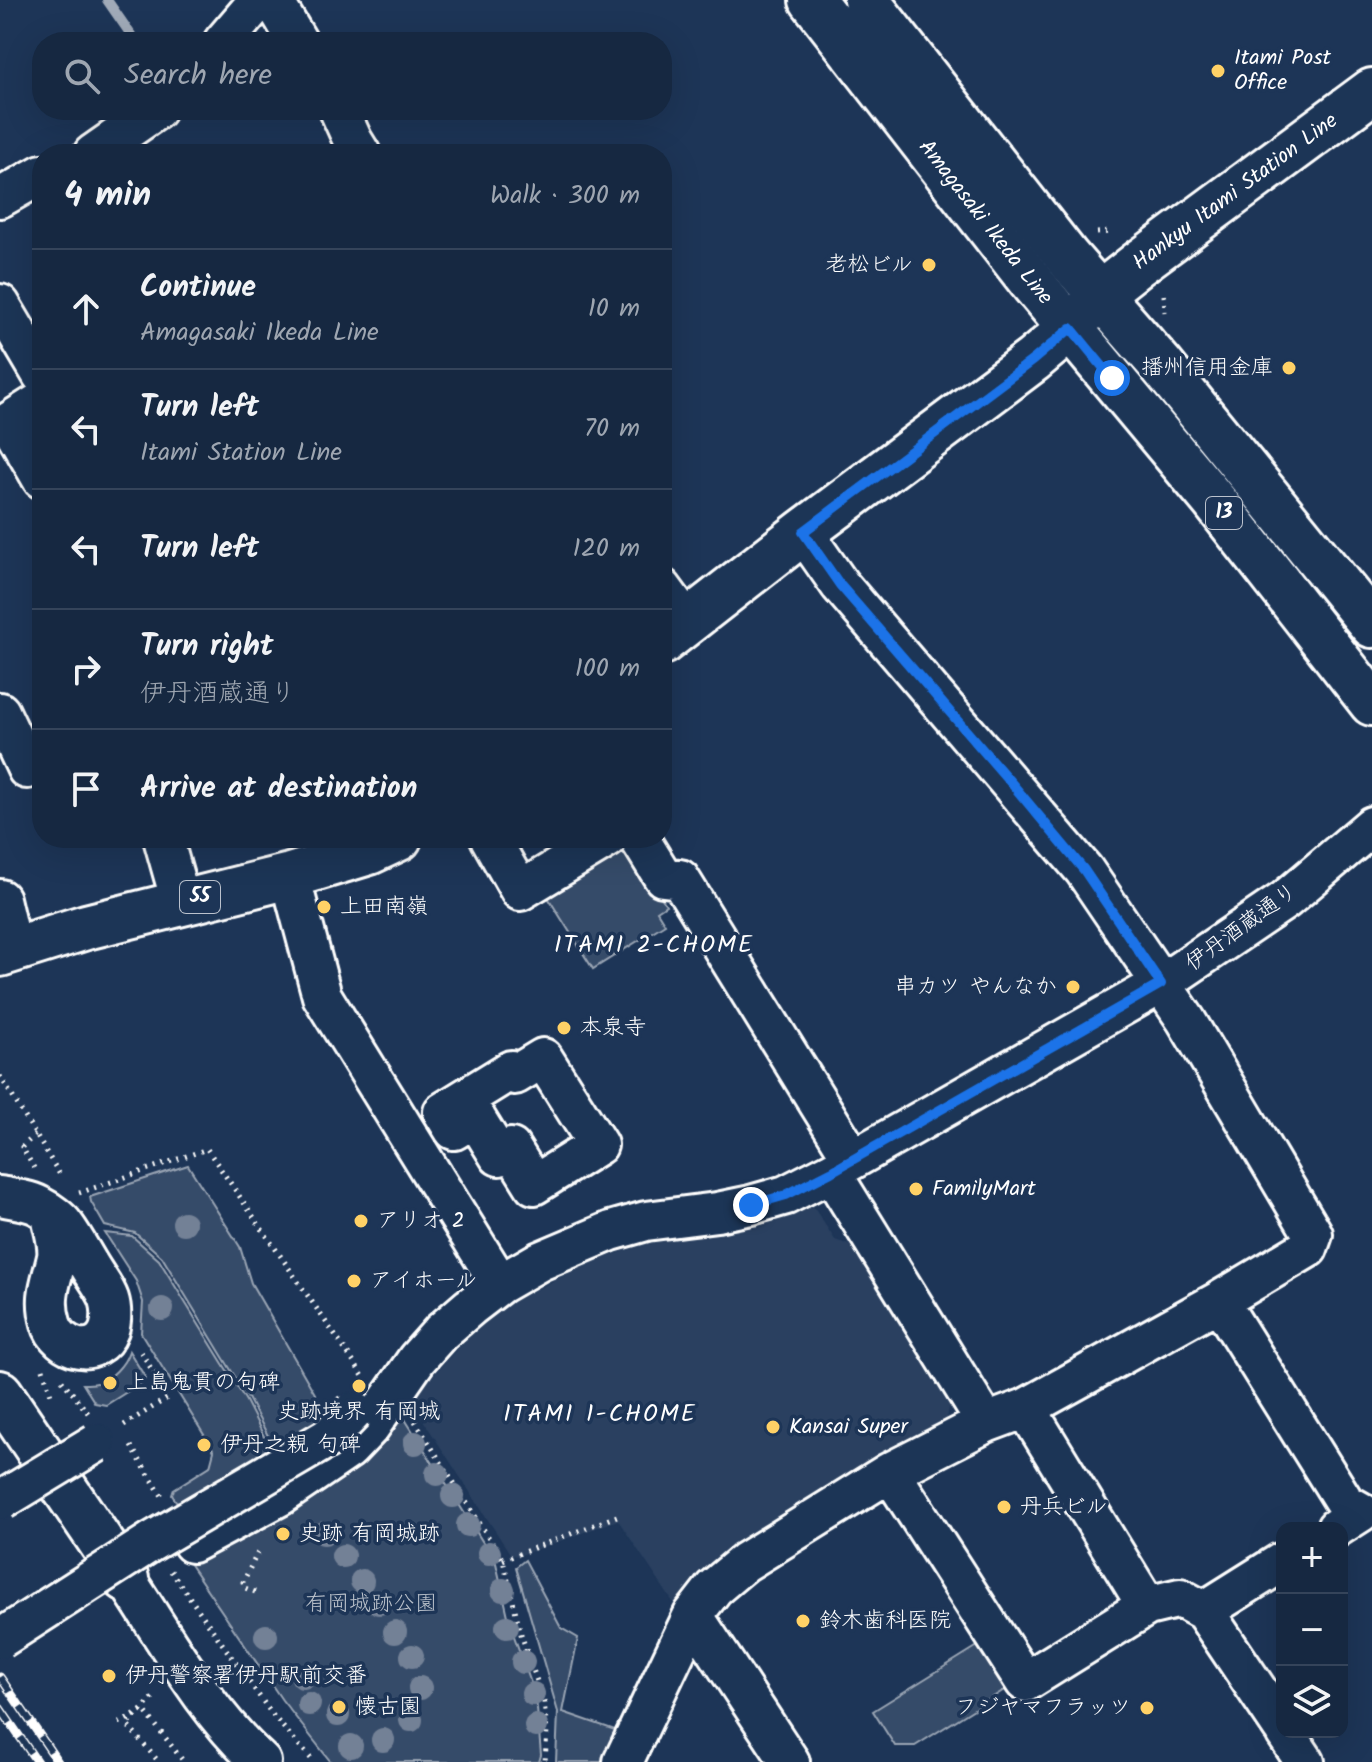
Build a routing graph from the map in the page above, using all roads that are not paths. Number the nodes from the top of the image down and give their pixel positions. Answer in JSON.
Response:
{"nodes":[{"id":1,"x":259,"y":0,"type":"edge"},
{"id":2,"x":273,"y":0,"type":"edge"},
{"id":3,"x":812,"y":0,"type":"edge"},
{"id":4,"x":866,"y":0,"type":"edge"},
{"id":5,"x":232,"y":32,"type":"edge"},
{"id":6,"x":292,"y":32,"type":"edge"},
{"id":7,"x":1372,"y":91,"type":"edge"},
{"id":8,"x":142,"y":120,"type":"edge"},
{"id":9,"x":344,"y":120,"type":"edge"},
{"id":10,"x":107,"y":144,"type":"edge"},
{"id":11,"x":355,"y":144,"type":"edge"},
{"id":12,"x":32,"y":180,"type":"edge"},
{"id":13,"x":0,"y":198,"type":"edge"},
{"id":14,"x":1100,"y":294,"type":"junction"},
{"id":15,"x":0,"y":304,"type":"edge"},
{"id":16,"x":1071,"y":328,"type":"junction"},
{"id":17,"x":32,"y":358,"type":"edge"},
{"id":18,"x":32,"y":407,"type":"edge"},
{"id":19,"x":4,"y":424,"type":"edge"},
{"id":20,"x":32,"y":465,"type":"edge"},
{"id":21,"x":803,"y":532,"type":"junction"},
{"id":22,"x":672,"y":616,"type":"edge"},
{"id":23,"x":1372,"y":625,"type":"edge"},
{"id":24,"x":1372,"y":703,"type":"edge"},
{"id":25,"x":0,"y":712,"type":"edge"},
{"id":26,"x":32,"y":768,"type":"edge"},
{"id":27,"x":1372,"y":826,"type":"edge"},
{"id":28,"x":166,"y":848,"type":"edge"},
{"id":29,"x":378,"y":848,"type":"edge"},
{"id":30,"x":496,"y":848,"type":"edge"},
{"id":31,"x":591,"y":848,"type":"edge"},
{"id":32,"x":645,"y":848,"type":"edge"},
{"id":33,"x":290,"y":876,"type":"junction"},
{"id":34,"x":0,"y":899,"type":"edge"},
{"id":35,"x":181,"y":902,"type":"junction"},
{"id":36,"x":6,"y":952,"type":"edge"},
{"id":37,"x":1161,"y":984,"type":"junction"},
{"id":38,"x":842,"y":1166,"type":"junction"},
{"id":39,"x":0,"y":1196,"type":"edge"},
{"id":40,"x":62,"y":1205,"type":"road end"},
{"id":41,"x":500,"y":1284,"type":"junction"},
{"id":42,"x":1219,"y":1301,"type":"junction"},
{"id":43,"x":371,"y":1392,"type":"junction"},
{"id":44,"x":0,"y":1393,"type":"edge"},
{"id":45,"x":1026,"y":1408,"type":"junction"},
{"id":46,"x":986,"y":1423,"type":"junction"},
{"id":47,"x":108,"y":1431,"type":"road end"},
{"id":48,"x":890,"y":1472,"type":"junction"},
{"id":49,"x":2,"y":1500,"type":"dead end"},
{"id":50,"x":1360,"y":1518,"type":"edge"},
{"id":51,"x":192,"y":1543,"type":"road end"},
{"id":52,"x":1276,"y":1566,"type":"edge"},
{"id":53,"x":126,"y":1579,"type":"joint"},
{"id":54,"x":1147,"y":1606,"type":"junction"},
{"id":55,"x":1204,"y":1611,"type":"junction"},
{"id":56,"x":693,"y":1615,"type":"junction"},
{"id":57,"x":0,"y":1639,"type":"edge"},
{"id":58,"x":1276,"y":1718,"type":"edge"},
{"id":59,"x":1289,"y":1738,"type":"edge"},
{"id":60,"x":261,"y":1762,"type":"edge"},
{"id":61,"x":623,"y":1762,"type":"edge"},
{"id":62,"x":790,"y":1762,"type":"edge"},
{"id":63,"x":1305,"y":1762,"type":"edge"}],
"edges":[{"from":1,"to":5,"type":"street"},
{"from":2,"to":6,"type":"street"},
{"from":3,"to":16,"type":"main road","name":"Amagasaki Ikeda Line","number":"13"},
{"from":4,"to":14,"type":"main road","name":"Amagasaki Ikeda Line","number":"13"},
{"from":7,"to":14,"type":"main road","name":"Hankyu Itami Station Line"},
{"from":8,"to":10,"type":"street"},
{"from":9,"to":11,"type":"street"},
{"from":12,"to":13,"type":"street"},
{"from":14,"to":16,"type":"main road","name":"Hankyu Itami Station Line"},
{"from":14,"to":23,"type":"main road","name":"Amagasaki Ikeda Line","number":"13"},
{"from":15,"to":17,"type":"street"},
{"from":16,"to":21,"type":"main road","name":"Hankyu Itami Station Line"},
{"from":16,"to":24,"type":"main road","name":"Amagasaki Ikeda Line","number":"13"},
{"from":18,"to":19,"type":"street"},
{"from":19,"to":20,"type":"street"},
{"from":21,"to":22,"type":"main road","name":"Hankyu Itami Station Line"},
{"from":21,"to":37,"type":"street"},
{"from":25,"to":26,"type":"street"},
{"from":27,"to":37,"type":"street","name":"伊丹酒蔵通り"},
{"from":28,"to":35,"type":"street"},
{"from":29,"to":33,"type":"main road","number":"55"},
{"from":30,"to":31,"type":"street"},
{"from":32,"to":38,"type":"street"},
{"from":33,"to":35,"type":"main road","number":"55"},
{"from":33,"to":41,"type":"street"},
{"from":34,"to":36,"type":"street"},
{"from":35,"to":36,"type":"main road","number":"55"},
{"from":37,"to":38,"type":"street","name":"伊丹酒蔵通り"},
{"from":37,"to":42,"type":"street"},
{"from":38,"to":41,"type":"street","name":"伊丹酒蔵通り"},
{"from":38,"to":46,"type":"street"},
{"from":39,"to":40,"type":"street"},
{"from":41,"to":43,"type":"street","name":"伊丹酒蔵通り"},
{"from":42,"to":45,"type":"street"},
{"from":42,"to":50,"type":"street"},
{"from":43,"to":51,"type":"street"},
{"from":43,"to":57,"type":"street","bridge":true},
{"from":44,"to":53,"type":"main road"},
{"from":45,"to":46,"type":"street"},
{"from":45,"to":54,"type":"street"},
{"from":46,"to":48,"type":"street"},
{"from":47,"to":49,"type":"street","bridge":true},
{"from":48,"to":54,"type":"street"},
{"from":48,"to":56,"type":"street"},
{"from":52,"to":55,"type":"street"},
{"from":53,"to":60,"type":"street"},
{"from":54,"to":55,"type":"street"},
{"from":55,"to":58,"type":"street"},
{"from":56,"to":61,"type":"street"},
{"from":56,"to":62,"type":"street"},
{"from":59,"to":63,"type":"street"}]}
